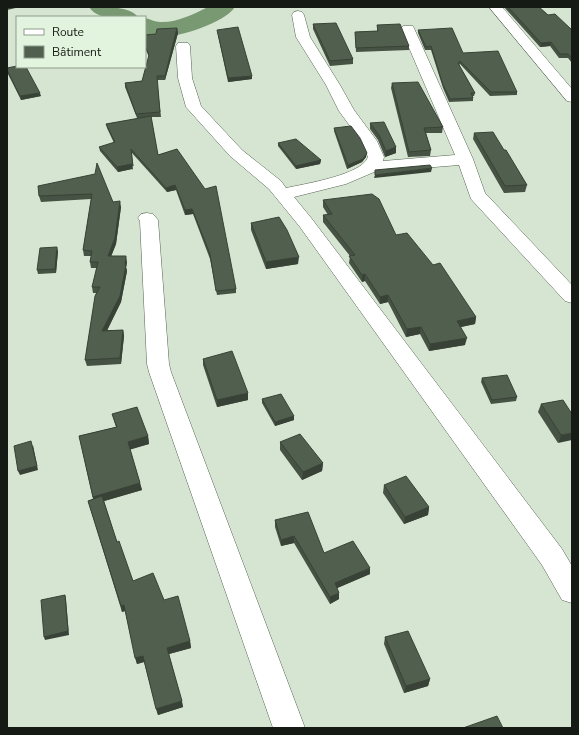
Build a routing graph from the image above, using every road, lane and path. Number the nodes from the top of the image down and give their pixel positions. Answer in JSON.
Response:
{"nodes":[{"id":1,"x":495,"y":7,"type":"edge"},
{"id":2,"x":298,"y":15,"type":"dead end"},
{"id":3,"x":408,"y":29,"type":"dead end"},
{"id":4,"x":183,"y":46,"type":"dead end"},
{"id":5,"x":572,"y":98,"type":"edge"},
{"id":6,"x":465,"y":159,"type":"junction"},
{"id":7,"x":370,"y":167,"type":"junction"},
{"id":8,"x":282,"y":194,"type":"junction"},
{"id":9,"x":146,"y":218,"type":"dead end"},
{"id":10,"x":572,"y":297,"type":"edge"},
{"id":11,"x":572,"y":591,"type":"edge"},
{"id":12,"x":289,"y":728,"type":"edge"}],
"edges":[{"from":1,"to":5,"type":"street"},
{"from":2,"to":7,"type":"street"},
{"from":3,"to":6,"type":"street"},
{"from":4,"to":8,"type":"street"},
{"from":6,"to":7,"type":"street"},
{"from":6,"to":10,"type":"street"},
{"from":7,"to":8,"type":"street"},
{"from":8,"to":11,"type":"street"},
{"from":9,"to":12,"type":"street"}]}
